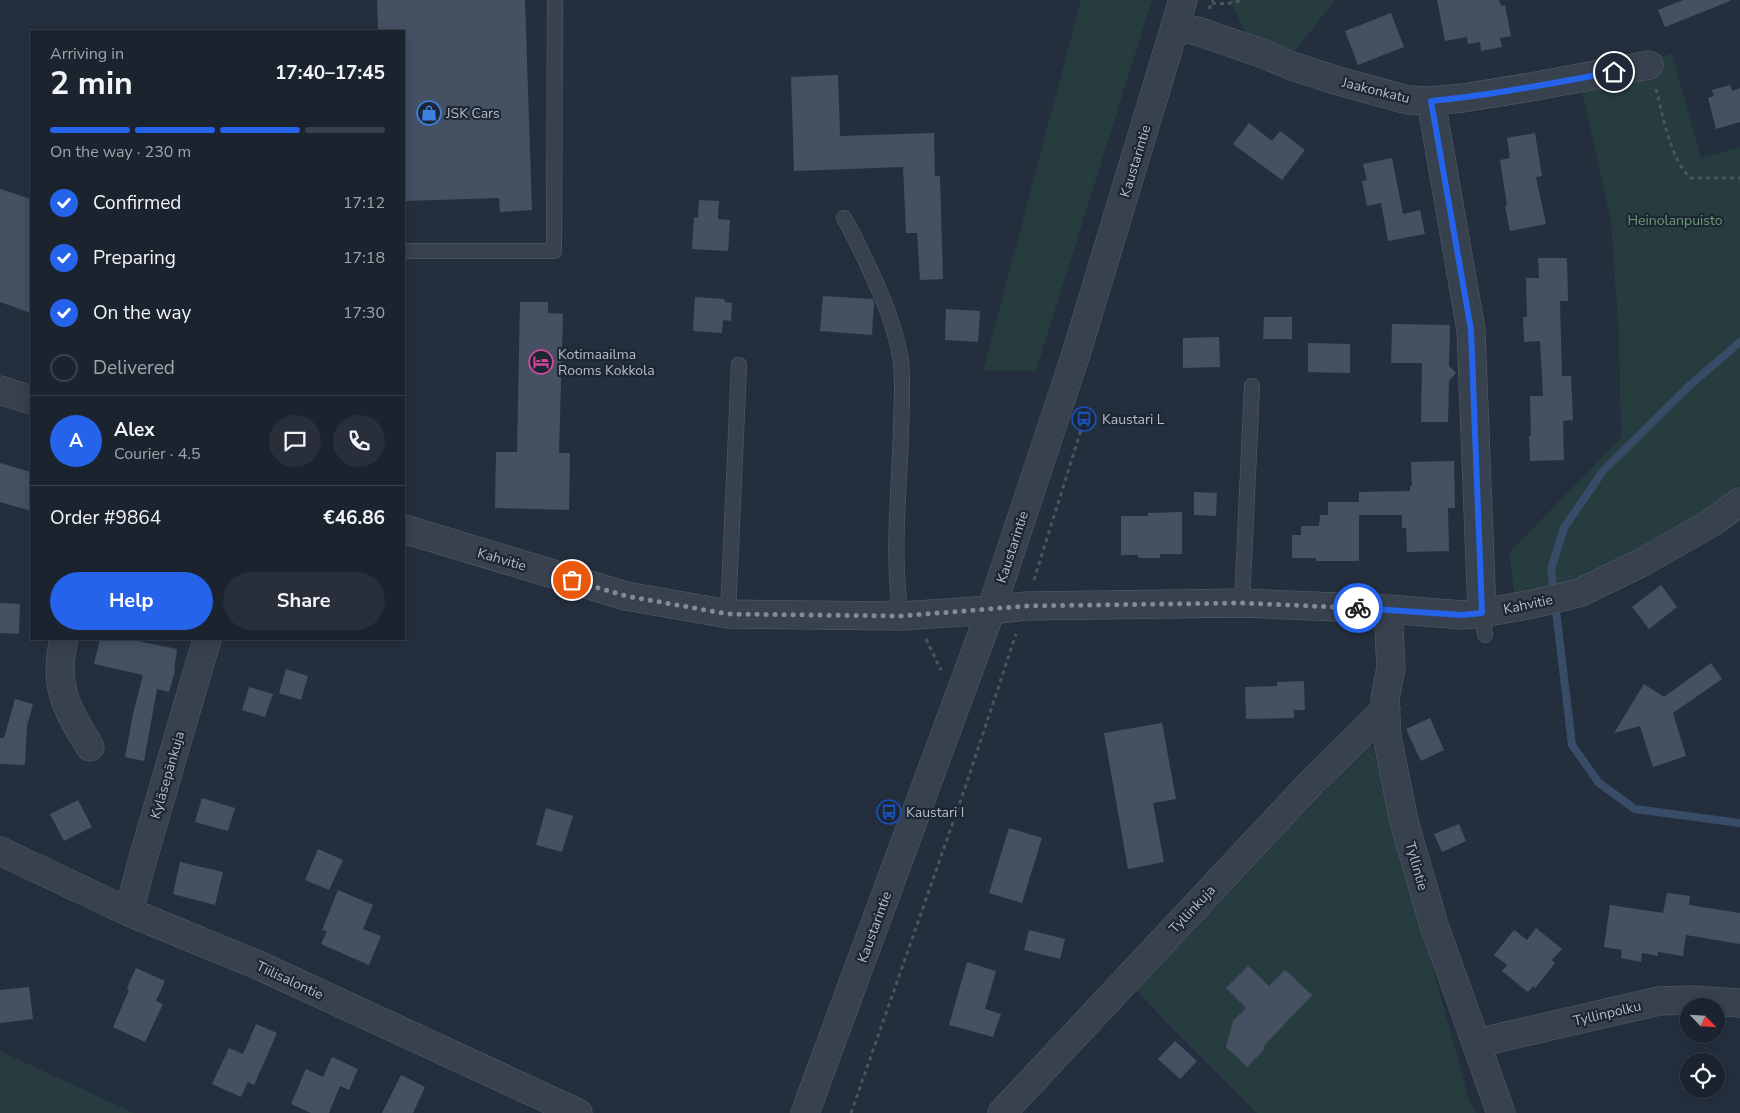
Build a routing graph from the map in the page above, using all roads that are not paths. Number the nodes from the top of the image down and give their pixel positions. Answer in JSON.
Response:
{"nodes":[{"id":1,"x":556,"y":0,"type":"edge"},
{"id":2,"x":1183,"y":0,"type":"edge"},
{"id":3,"x":1175,"y":27,"type":"junction"},
{"id":4,"x":1649,"y":65,"type":"road end"},
{"id":5,"x":1431,"y":101,"type":"junction"},
{"id":6,"x":844,"y":218,"type":"dead end"},
{"id":7,"x":405,"y":251,"type":"edge"},
{"id":8,"x":739,"y":365,"type":"dead end"},
{"id":9,"x":1252,"y":386,"type":"dead end"},
{"id":10,"x":0,"y":390,"type":"edge"},
{"id":11,"x":30,"y":400,"type":"edge"},
{"id":12,"x":1740,"y":502,"type":"edge"},
{"id":13,"x":405,"y":529,"type":"edge"},
{"id":14,"x":1242,"y":603,"type":"junction"},
{"id":15,"x":1388,"y":609,"type":"junction"},
{"id":16,"x":991,"y":610,"type":"junction"},
{"id":17,"x":728,"y":614,"type":"junction"},
{"id":18,"x":901,"y":616,"type":"junction"},
{"id":19,"x":1483,"y":624,"type":"junction"},
{"id":20,"x":64,"y":640,"type":"edge"},
{"id":21,"x":207,"y":640,"type":"edge"},
{"id":22,"x":1386,"y":709,"type":"junction"},
{"id":23,"x":90,"y":746,"type":"dead end"},
{"id":24,"x":0,"y":851,"type":"edge"},
{"id":25,"x":129,"y":912,"type":"junction"},
{"id":26,"x":1740,"y":1003,"type":"edge"},
{"id":27,"x":1476,"y":1043,"type":"junction"},
{"id":28,"x":578,"y":1113,"type":"edge"},
{"id":29,"x":806,"y":1113,"type":"edge"},
{"id":30,"x":1002,"y":1113,"type":"edge"},
{"id":31,"x":1501,"y":1113,"type":"edge"}],
"edges":[{"from":1,"to":7,"type":"lane"},
{"from":2,"to":3,"type":"street","name":"Kaustarintie"},
{"from":3,"to":5,"type":"street","name":"Jaakonkatu"},
{"from":3,"to":16,"type":"street","name":"Kaustarintie"},
{"from":4,"to":5,"type":"street","name":"Jaakonkatu"},
{"from":5,"to":19,"type":"street"},
{"from":6,"to":18,"type":"lane"},
{"from":8,"to":17,"type":"lane"},
{"from":9,"to":14,"type":"lane"},
{"from":10,"to":11,"type":"street"},
{"from":12,"to":19,"type":"street","name":"Kahvitie"},
{"from":13,"to":17,"type":"street","name":"Kahvitie"},
{"from":14,"to":15,"type":"street","name":"Kahvitie"},
{"from":14,"to":16,"type":"street","name":"Kahvitie"},
{"from":15,"to":19,"type":"street","name":"Kahvitie"},
{"from":15,"to":22,"type":"street","name":"Tyllintie"},
{"from":16,"to":18,"type":"street","name":"Kahvitie"},
{"from":16,"to":29,"type":"street","name":"Kaustarintie"},
{"from":17,"to":18,"type":"street","name":"Kahvitie"},
{"from":20,"to":23,"type":"street"},
{"from":21,"to":25,"type":"street","name":"Kyläsepänkuja"},
{"from":22,"to":27,"type":"street","name":"Tyllintie"},
{"from":22,"to":30,"type":"street","name":"Tyllinkuja"},
{"from":24,"to":25,"type":"street","name":"Tiilisalontie"},
{"from":25,"to":28,"type":"street","name":"Tiilisalontie"},
{"from":26,"to":27,"type":"street","name":"Tyllinpolku"},
{"from":27,"to":31,"type":"street","name":"Tyllintie"}]}
